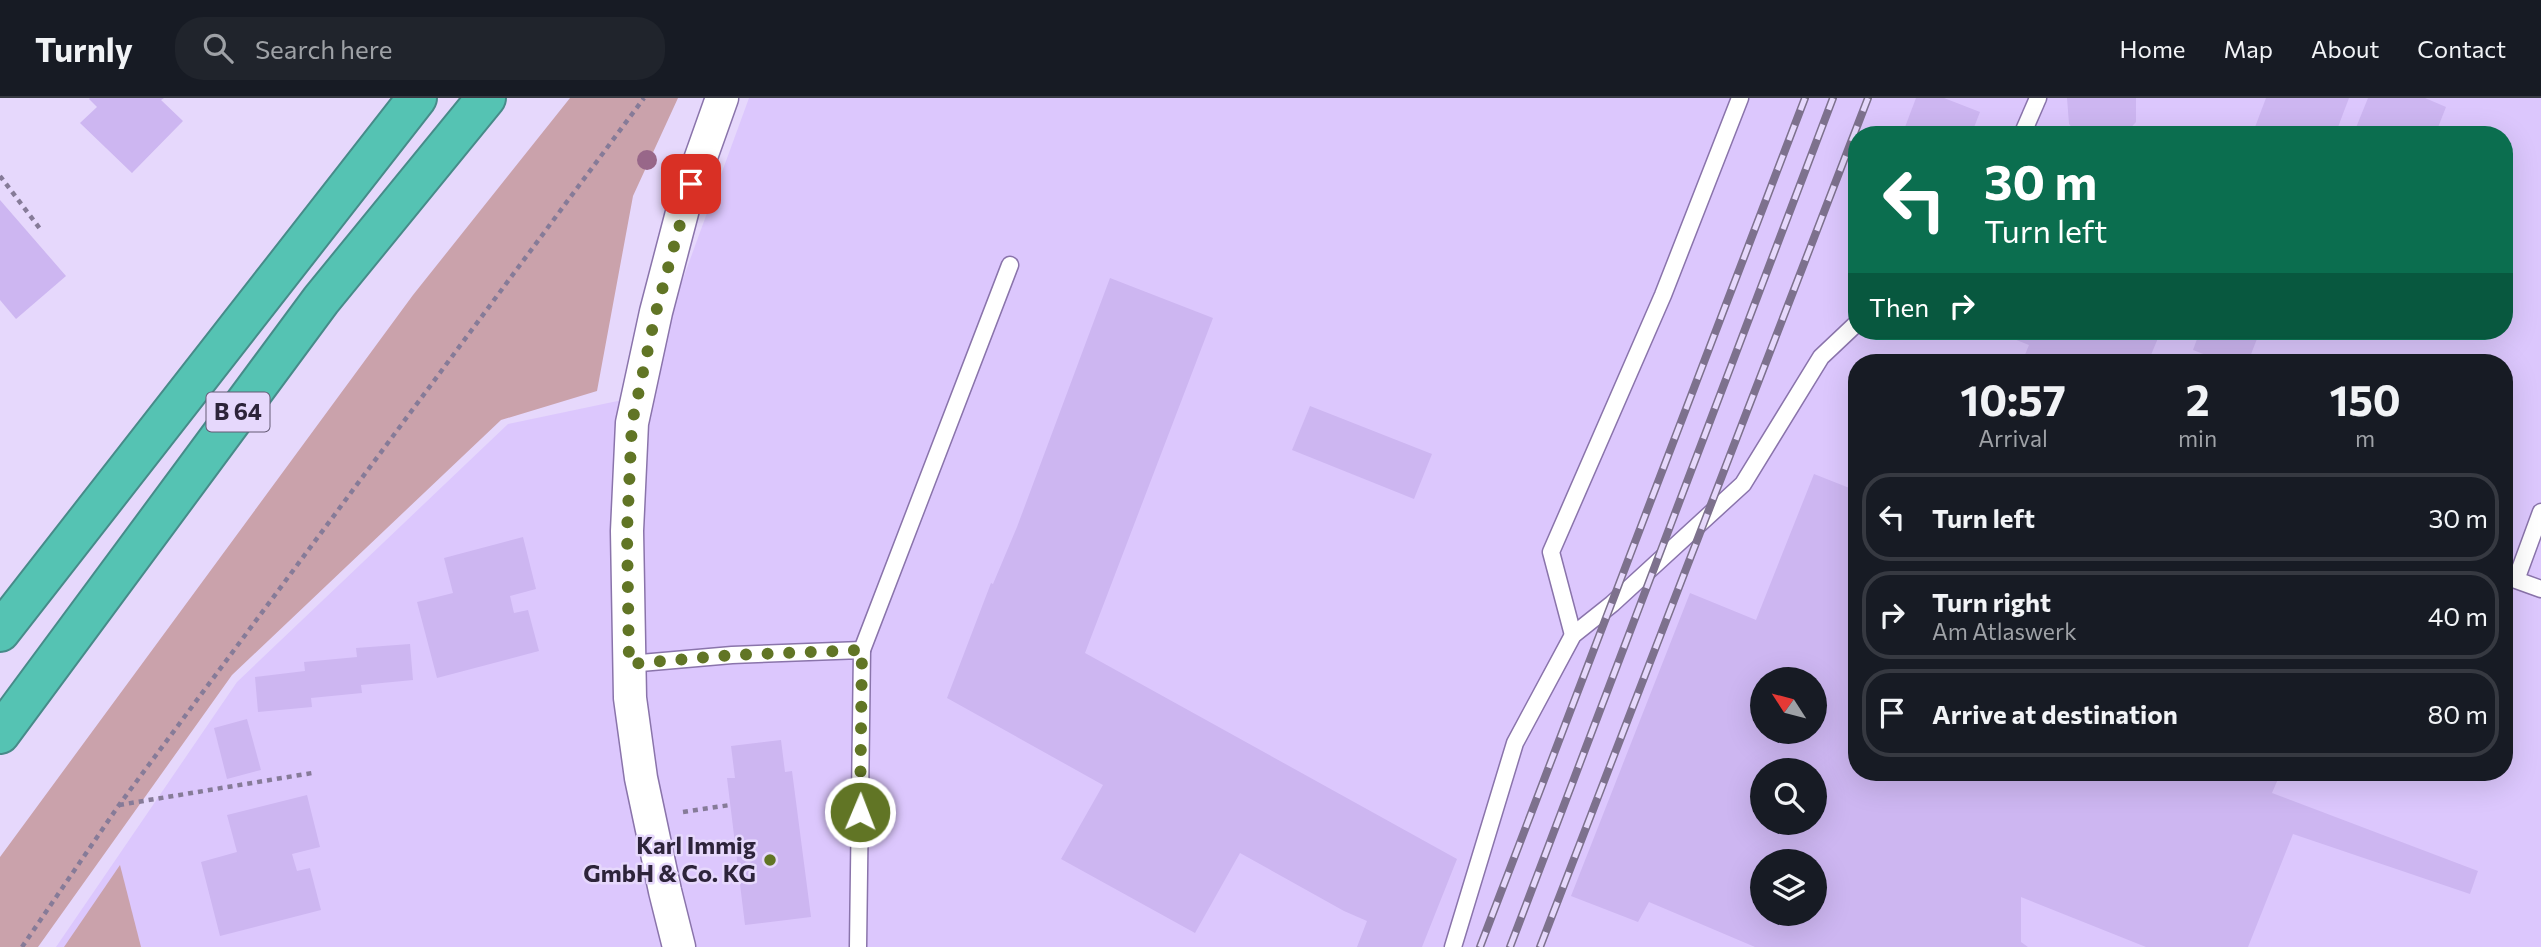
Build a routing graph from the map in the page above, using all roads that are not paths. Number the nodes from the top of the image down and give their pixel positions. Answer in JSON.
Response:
{"nodes":[{"id":1,"x":417,"y":98,"type":"edge"},
{"id":2,"x":486,"y":98,"type":"edge"},
{"id":3,"x":722,"y":98,"type":"edge"},
{"id":4,"x":1740,"y":98,"type":"edge"},
{"id":5,"x":2038,"y":98,"type":"edge"},
{"id":6,"x":2026,"y":126,"type":"edge"},
{"id":7,"x":1010,"y":265,"type":"dead end"},
{"id":8,"x":1848,"y":332,"type":"edge"},
{"id":9,"x":2541,"y":512,"type":"edge"},
{"id":10,"x":2541,"y":589,"type":"edge"},
{"id":11,"x":0,"y":632,"type":"edge"},
{"id":12,"x":1573,"y":635,"type":"junction"},
{"id":13,"x":862,"y":650,"type":"junction"},
{"id":14,"x":629,"y":664,"type":"junction"},
{"id":15,"x":0,"y":734,"type":"edge"},
{"id":16,"x":679,"y":947,"type":"edge"},
{"id":17,"x":858,"y":947,"type":"edge"},
{"id":18,"x":1453,"y":947,"type":"edge"}],
"edges":[{"from":1,"to":11,"type":"highway","number":"B 64"},
{"from":2,"to":15,"type":"highway","number":"B 64"},
{"from":3,"to":14,"type":"street"},
{"from":4,"to":12,"type":"lane"},
{"from":5,"to":6,"type":"lane"},
{"from":7,"to":13,"type":"lane"},
{"from":8,"to":12,"type":"lane"},
{"from":9,"to":10,"type":"lane"},
{"from":12,"to":18,"type":"lane"},
{"from":13,"to":14,"type":"lane"},
{"from":13,"to":17,"type":"lane"},
{"from":14,"to":16,"type":"street"}]}
